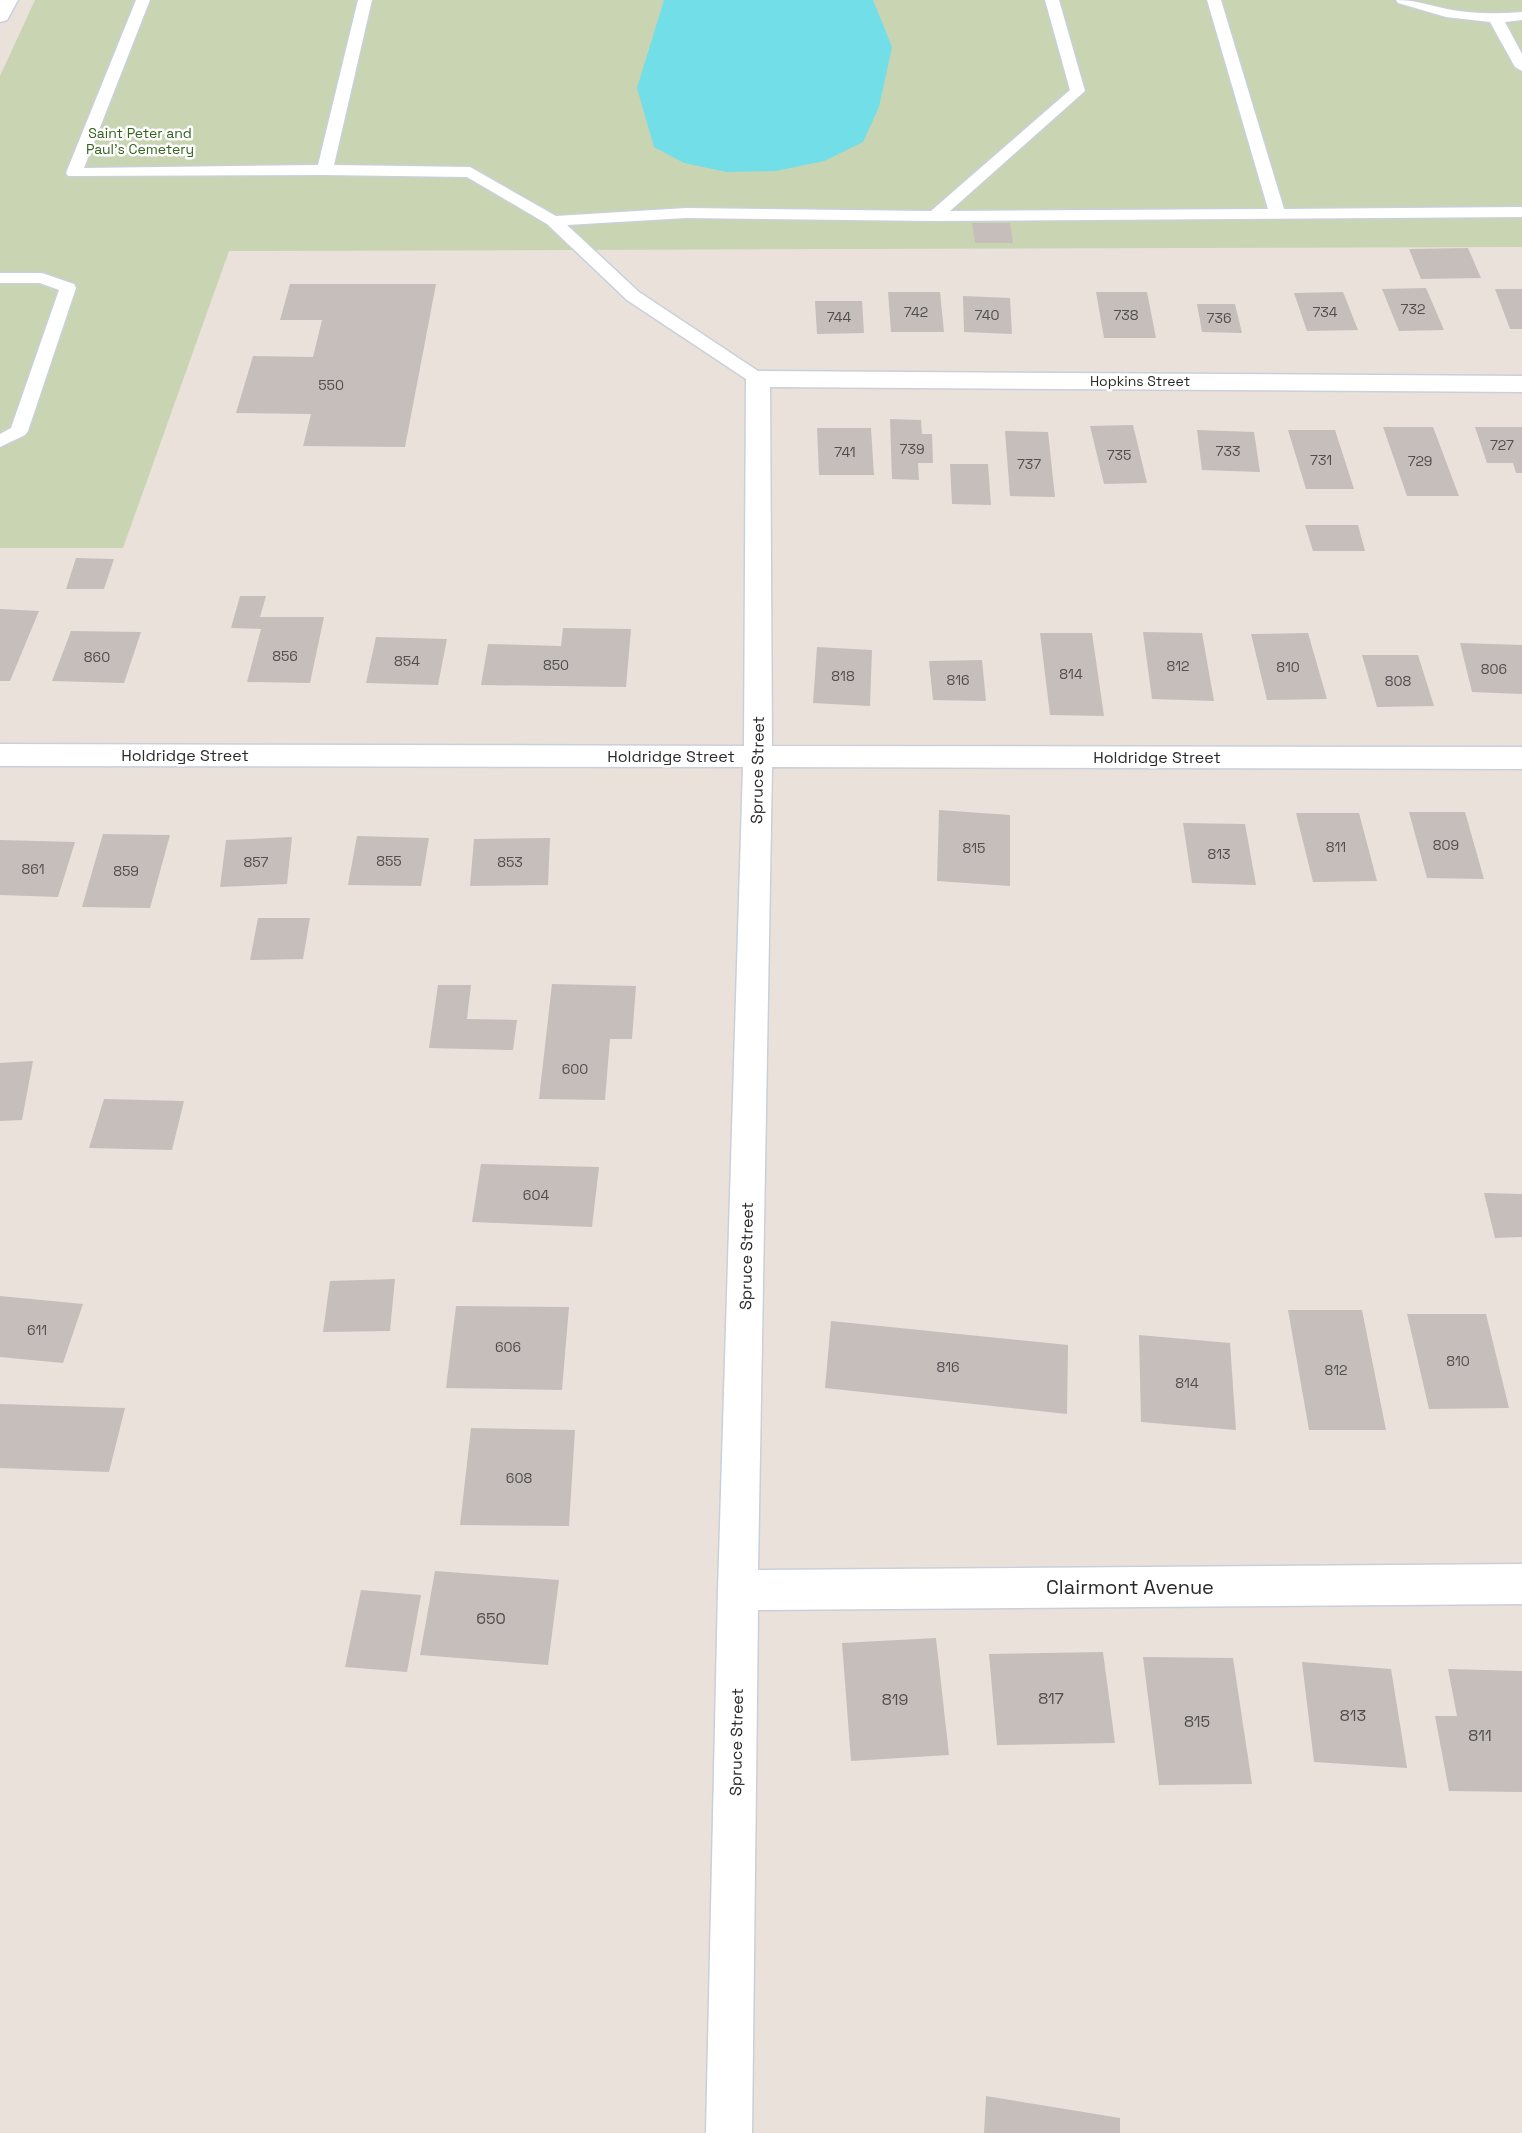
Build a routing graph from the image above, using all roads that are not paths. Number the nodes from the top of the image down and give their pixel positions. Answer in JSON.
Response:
{"nodes":[{"id":1,"x":8,"y":0,"type":"edge"},
{"id":2,"x":143,"y":0,"type":"edge"},
{"id":3,"x":365,"y":0,"type":"edge"},
{"id":4,"x":1052,"y":0,"type":"edge"},
{"id":5,"x":1214,"y":0,"type":"edge"},
{"id":6,"x":1403,"y":0,"type":"edge"},
{"id":7,"x":0,"y":16,"type":"edge"},
{"id":8,"x":1522,"y":16,"type":"edge"},
{"id":9,"x":1496,"y":19,"type":"junction"},
{"id":10,"x":1522,"y":68,"type":"edge"},
{"id":11,"x":325,"y":170,"type":"junction"},
{"id":12,"x":1522,"y":212,"type":"edge"},
{"id":13,"x":1278,"y":213,"type":"junction"},
{"id":14,"x":935,"y":216,"type":"junction"},
{"id":15,"x":553,"y":222,"type":"junction"},
{"id":16,"x":0,"y":278,"type":"edge"},
{"id":17,"x":758,"y":379,"type":"junction"},
{"id":18,"x":1522,"y":384,"type":"edge"},
{"id":19,"x":0,"y":441,"type":"edge"},
{"id":20,"x":0,"y":755,"type":"edge"},
{"id":21,"x":758,"y":756,"type":"junction"},
{"id":22,"x":1522,"y":758,"type":"edge"},
{"id":23,"x":1522,"y":1584,"type":"edge"},
{"id":24,"x":738,"y":1590,"type":"junction"},
{"id":25,"x":729,"y":2133,"type":"edge"}],
"edges":[{"from":1,"to":7,"type":"street"},
{"from":2,"to":11,"type":"lane"},
{"from":3,"to":11,"type":"lane"},
{"from":4,"to":14,"type":"lane"},
{"from":5,"to":13,"type":"lane"},
{"from":6,"to":9,"type":"lane"},
{"from":8,"to":9,"type":"lane"},
{"from":9,"to":10,"type":"lane"},
{"from":11,"to":15,"type":"lane"},
{"from":12,"to":13,"type":"lane"},
{"from":13,"to":14,"type":"lane"},
{"from":14,"to":15,"type":"lane"},
{"from":15,"to":17,"type":"lane"},
{"from":16,"to":19,"type":"lane"},
{"from":17,"to":18,"type":"street","name":"Hopkins Street"},
{"from":17,"to":21,"type":"street","name":"Spruce Street"},
{"from":20,"to":21,"type":"street","name":"Holdridge Street"},
{"from":21,"to":22,"type":"street","name":"Holdridge Street"},
{"from":21,"to":24,"type":"street","name":"Spruce Street"},
{"from":23,"to":24,"type":"street","name":"Clairmont Avenue"},
{"from":24,"to":25,"type":"street","name":"Spruce Street"}]}
